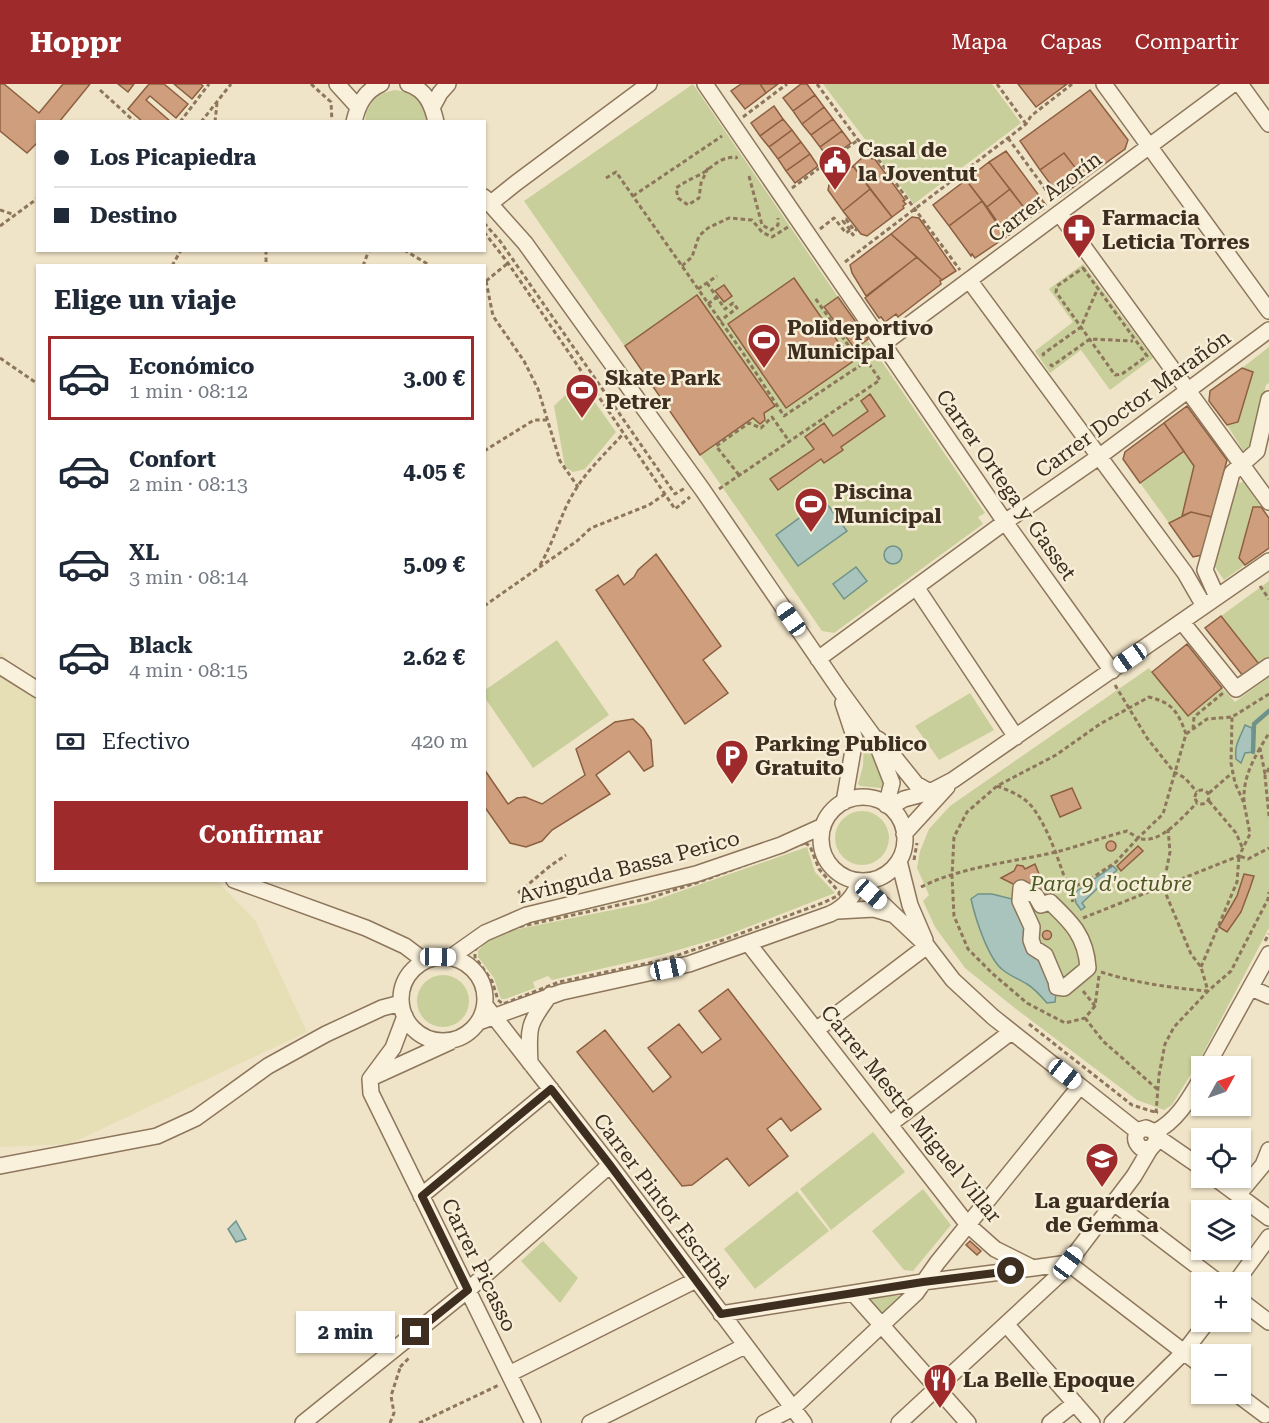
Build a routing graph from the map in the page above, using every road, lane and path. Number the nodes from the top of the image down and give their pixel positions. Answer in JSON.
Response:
{"nodes":[{"id":1,"x":209,"y":84,"type":"edge"},
{"id":2,"x":231,"y":84,"type":"edge"},
{"id":3,"x":311,"y":84,"type":"edge"},
{"id":4,"x":337,"y":84,"type":"edge"},
{"id":5,"x":408,"y":84,"type":"edge"},
{"id":6,"x":448,"y":84,"type":"edge"},
{"id":7,"x":649,"y":84,"type":"edge"},
{"id":8,"x":705,"y":84,"type":"edge"},
{"id":9,"x":788,"y":84,"type":"edge"},
{"id":10,"x":817,"y":84,"type":"edge"},
{"id":11,"x":997,"y":84,"type":"edge"},
{"id":12,"x":1072,"y":84,"type":"edge"},
{"id":13,"x":1104,"y":84,"type":"edge"},
{"id":14,"x":1233,"y":84,"type":"edge"},
{"id":15,"x":1240,"y":84,"type":"edge"},
{"id":16,"x":372,"y":85,"type":"edge"},
{"id":17,"x":100,"y":90,"type":"dead end"},
{"id":18,"x":218,"y":101,"type":"junction"},
{"id":19,"x":357,"y":106,"type":"junction"},
{"id":20,"x":434,"y":114,"type":"edge"},
{"id":21,"x":742,"y":118,"type":"dead end"},
{"id":22,"x":133,"y":120,"type":"edge"},
{"id":23,"x":182,"y":120,"type":"edge"},
{"id":24,"x":203,"y":120,"type":"edge"},
{"id":25,"x":214,"y":120,"type":"edge"},
{"id":26,"x":332,"y":120,"type":"edge"},
{"id":27,"x":354,"y":120,"type":"edge"},
{"id":28,"x":1026,"y":124,"type":"junction"},
{"id":29,"x":1269,"y":124,"type":"edge"},
{"id":30,"x":722,"y":136,"type":"dead end"},
{"id":31,"x":1008,"y":138,"type":"junction"},
{"id":32,"x":858,"y":140,"type":"junction"},
{"id":33,"x":1149,"y":146,"type":"junction"},
{"id":34,"x":741,"y":164,"type":"dead end"},
{"id":35,"x":708,"y":168,"type":"junction"},
{"id":36,"x":606,"y":178,"type":"dead end"},
{"id":37,"x":760,"y":188,"type":"dead end"},
{"id":38,"x":790,"y":190,"type":"dead end"},
{"id":39,"x":633,"y":196,"type":"junction"},
{"id":40,"x":36,"y":199,"type":"edge"},
{"id":41,"x":488,"y":200,"type":"edge"},
{"id":42,"x":1057,"y":208,"type":"junction"},
{"id":43,"x":915,"y":209,"type":"junction"},
{"id":44,"x":0,"y":210,"type":"edge"},
{"id":45,"x":778,"y":214,"type":"dead end"},
{"id":46,"x":15,"y":215,"type":"junction"},
{"id":47,"x":486,"y":225,"type":"edge"},
{"id":48,"x":792,"y":225,"type":"dead end"},
{"id":49,"x":0,"y":226,"type":"edge"},
{"id":50,"x":854,"y":230,"type":"dead end"},
{"id":51,"x":818,"y":231,"type":"dead end"},
{"id":52,"x":486,"y":235,"type":"edge"},
{"id":53,"x":407,"y":252,"type":"edge"},
{"id":54,"x":508,"y":263,"type":"junction"},
{"id":55,"x":428,"y":264,"type":"edge"},
{"id":56,"x":841,"y":265,"type":"dead end"},
{"id":57,"x":682,"y":266,"type":"junction"},
{"id":58,"x":717,"y":276,"type":"dead end"},
{"id":59,"x":965,"y":276,"type":"junction"},
{"id":60,"x":486,"y":281,"type":"edge"},
{"id":61,"x":707,"y":283,"type":"junction"},
{"id":62,"x":486,"y":286,"type":"edge"},
{"id":63,"x":698,"y":289,"type":"junction"},
{"id":64,"x":1097,"y":289,"type":"junction"},
{"id":65,"x":717,"y":297,"type":"junction"},
{"id":66,"x":815,"y":298,"type":"dead end"},
{"id":67,"x":708,"y":304,"type":"junction"},
{"id":68,"x":1269,"y":311,"type":"edge"},
{"id":69,"x":720,"y":321,"type":"junction"},
{"id":70,"x":1081,"y":327,"type":"junction"},
{"id":71,"x":1269,"y":330,"type":"edge"},
{"id":72,"x":1090,"y":339,"type":"junction"},
{"id":73,"x":1135,"y":341,"type":"junction"},
{"id":74,"x":883,"y":344,"type":"junction"},
{"id":75,"x":0,"y":357,"type":"edge"},
{"id":76,"x":867,"y":361,"type":"junction"},
{"id":77,"x":36,"y":383,"type":"edge"},
{"id":78,"x":1187,"y":390,"type":"junction"},
{"id":79,"x":1269,"y":399,"type":"edge"},
{"id":80,"x":780,"y":411,"type":"junction"},
{"id":81,"x":772,"y":417,"type":"junction"},
{"id":82,"x":547,"y":420,"type":"junction"},
{"id":83,"x":623,"y":434,"type":"junction"},
{"id":84,"x":789,"y":441,"type":"junction"},
{"id":85,"x":486,"y":450,"type":"edge"},
{"id":86,"x":1100,"y":456,"type":"junction"},
{"id":87,"x":1241,"y":464,"type":"junction"},
{"id":88,"x":739,"y":475,"type":"junction"},
{"id":89,"x":578,"y":487,"type":"junction"},
{"id":90,"x":694,"y":489,"type":"junction"},
{"id":91,"x":719,"y":489,"type":"dead end"},
{"id":92,"x":665,"y":494,"type":"junction"},
{"id":93,"x":1269,"y":502,"type":"edge"},
{"id":94,"x":1005,"y":522,"type":"junction"},
{"id":95,"x":1269,"y":561,"type":"edge"},
{"id":96,"x":539,"y":566,"type":"junction"},
{"id":97,"x":1205,"y":570,"type":"junction"},
{"id":98,"x":1185,"y":573,"type":"junction"},
{"id":99,"x":1257,"y":582,"type":"dead end"},
{"id":100,"x":916,"y":587,"type":"junction"},
{"id":101,"x":1269,"y":599,"type":"edge"},
{"id":102,"x":1211,"y":601,"type":"junction"},
{"id":103,"x":486,"y":605,"type":"edge"},
{"id":104,"x":1182,"y":622,"type":"junction"},
{"id":105,"x":818,"y":658,"type":"junction"},
{"id":106,"x":0,"y":666,"type":"edge"},
{"id":107,"x":1269,"y":666,"type":"edge"},
{"id":108,"x":1118,"y":675,"type":"junction"},
{"id":109,"x":36,"y":689,"type":"edge"},
{"id":110,"x":839,"y":689,"type":"junction"},
{"id":111,"x":1231,"y":689,"type":"junction"},
{"id":112,"x":1269,"y":694,"type":"edge"},
{"id":113,"x":1128,"y":707,"type":"junction"},
{"id":114,"x":1232,"y":717,"type":"junction"},
{"id":115,"x":1193,"y":729,"type":"junction"},
{"id":116,"x":1269,"y":733,"type":"edge"},
{"id":117,"x":1186,"y":734,"type":"junction"},
{"id":118,"x":874,"y":737,"type":"junction"},
{"id":119,"x":1016,"y":737,"type":"junction"},
{"id":120,"x":1260,"y":748,"type":"junction"},
{"id":121,"x":1269,"y":768,"type":"edge"},
{"id":122,"x":1174,"y":772,"type":"junction"},
{"id":123,"x":1233,"y":772,"type":"junction"},
{"id":124,"x":1265,"y":776,"type":"junction"},
{"id":125,"x":953,"y":780,"type":"junction"},
{"id":126,"x":997,"y":786,"type":"dead end"},
{"id":127,"x":930,"y":792,"type":"junction"},
{"id":128,"x":1197,"y":792,"type":"junction"},
{"id":129,"x":1209,"y":794,"type":"junction"},
{"id":130,"x":1209,"y":801,"type":"junction"},
{"id":131,"x":844,"y":802,"type":"junction"},
{"id":132,"x":1197,"y":802,"type":"junction"},
{"id":133,"x":1244,"y":803,"type":"junction"},
{"id":134,"x":888,"y":806,"type":"junction"},
{"id":135,"x":1269,"y":816,"type":"edge"},
{"id":136,"x":823,"y":826,"type":"junction"},
{"id":137,"x":1168,"y":829,"type":"junction"},
{"id":138,"x":904,"y":834,"type":"junction"},
{"id":139,"x":921,"y":835,"type":"dead end"},
{"id":140,"x":1138,"y":838,"type":"junction"},
{"id":141,"x":1269,"y":848,"type":"edge"},
{"id":142,"x":1243,"y":849,"type":"junction"},
{"id":143,"x":566,"y":855,"type":"dead end"},
{"id":144,"x":1239,"y":856,"type":"junction"},
{"id":145,"x":906,"y":864,"type":"junction"},
{"id":146,"x":861,"y":881,"type":"junction"},
{"id":147,"x":240,"y":882,"type":"edge"},
{"id":148,"x":925,"y":885,"type":"dead end"},
{"id":149,"x":1163,"y":887,"type":"junction"},
{"id":150,"x":1021,"y":888,"type":"joint"},
{"id":151,"x":1068,"y":890,"type":"dead end"},
{"id":152,"x":518,"y":892,"type":"dead end"},
{"id":153,"x":1269,"y":892,"type":"edge"},
{"id":154,"x":838,"y":911,"type":"junction"},
{"id":155,"x":898,"y":917,"type":"junction"},
{"id":156,"x":1079,"y":919,"type":"dead end"},
{"id":157,"x":1269,"y":934,"type":"edge"},
{"id":158,"x":748,"y":943,"type":"junction"},
{"id":159,"x":927,"y":946,"type":"junction"},
{"id":160,"x":1267,"y":949,"type":"edge"},
{"id":161,"x":451,"y":957,"type":"junction"},
{"id":162,"x":425,"y":961,"type":"junction"},
{"id":163,"x":1201,"y":967,"type":"junction"},
{"id":164,"x":1099,"y":972,"type":"dead end"},
{"id":165,"x":559,"y":982,"type":"joint"},
{"id":166,"x":1251,"y":988,"type":"junction"},
{"id":167,"x":1208,"y":991,"type":"junction"},
{"id":168,"x":550,"y":995,"type":"junction"},
{"id":169,"x":1269,"y":996,"type":"edge"},
{"id":170,"x":403,"y":1009,"type":"junction"},
{"id":171,"x":490,"y":1010,"type":"junction"},
{"id":172,"x":1020,"y":1018,"type":"dead end"},
{"id":173,"x":1085,"y":1018,"type":"dead end"},
{"id":174,"x":816,"y":1030,"type":"junction"},
{"id":175,"x":1011,"y":1032,"type":"junction"},
{"id":176,"x":455,"y":1040,"type":"junction"},
{"id":177,"x":1213,"y":1056,"type":"edge"},
{"id":178,"x":530,"y":1063,"type":"junction"},
{"id":179,"x":371,"y":1086,"type":"junction"},
{"id":180,"x":1080,"y":1086,"type":"junction"},
{"id":181,"x":551,"y":1089,"type":"junction"},
{"id":182,"x":1157,"y":1089,"type":"junction"},
{"id":183,"x":1191,"y":1095,"type":"edge"},
{"id":184,"x":1166,"y":1112,"type":"dead end"},
{"id":185,"x":1155,"y":1113,"type":"junction"},
{"id":186,"x":890,"y":1124,"type":"junction"},
{"id":187,"x":1154,"y":1139,"type":"junction"},
{"id":188,"x":1269,"y":1150,"type":"edge"},
{"id":189,"x":1191,"y":1161,"type":"edge"},
{"id":190,"x":610,"y":1165,"type":"junction"},
{"id":191,"x":0,"y":1166,"type":"edge"},
{"id":192,"x":1229,"y":1188,"type":"edge"},
{"id":193,"x":1238,"y":1195,"type":"junction"},
{"id":194,"x":422,"y":1196,"type":"junction"},
{"id":195,"x":1114,"y":1203,"type":"junction"},
{"id":196,"x":1269,"y":1218,"type":"edge"},
{"id":197,"x":968,"y":1225,"type":"junction"},
{"id":198,"x":1269,"y":1237,"type":"edge"},
{"id":199,"x":1068,"y":1263,"type":"junction"},
{"id":200,"x":1034,"y":1268,"type":"junction"},
{"id":201,"x":1205,"y":1272,"type":"edge"},
{"id":202,"x":1243,"y":1272,"type":"edge"},
{"id":203,"x":696,"y":1280,"type":"junction"},
{"id":204,"x":923,"y":1282,"type":"junction"},
{"id":205,"x":468,"y":1290,"type":"junction"},
{"id":206,"x":854,"y":1294,"type":"junction"},
{"id":207,"x":1251,"y":1308,"type":"edge"},
{"id":208,"x":721,"y":1314,"type":"junction"},
{"id":209,"x":1269,"y":1322,"type":"edge"},
{"id":210,"x":881,"y":1324,"type":"junction"},
{"id":211,"x":1006,"y":1324,"type":"junction"},
{"id":212,"x":1199,"y":1332,"type":"edge"},
{"id":213,"x":399,"y":1345,"type":"junction"},
{"id":214,"x":745,"y":1346,"type":"junction"},
{"id":215,"x":1184,"y":1352,"type":"junction"},
{"id":216,"x":1191,"y":1357,"type":"edge"},
{"id":217,"x":511,"y":1378,"type":"junction"},
{"id":218,"x":937,"y":1387,"type":"junction"},
{"id":219,"x":1075,"y":1402,"type":"junction"},
{"id":220,"x":1249,"y":1404,"type":"edge"},
{"id":221,"x":793,"y":1408,"type":"junction"},
{"id":222,"x":1265,"y":1417,"type":"edge"},
{"id":223,"x":303,"y":1423,"type":"edge"},
{"id":224,"x":390,"y":1423,"type":"edge"},
{"id":225,"x":419,"y":1423,"type":"edge"},
{"id":226,"x":533,"y":1423,"type":"edge"},
{"id":227,"x":590,"y":1423,"type":"edge"},
{"id":228,"x":764,"y":1423,"type":"edge"},
{"id":229,"x":804,"y":1423,"type":"edge"},
{"id":230,"x":899,"y":1423,"type":"edge"},
{"id":231,"x":969,"y":1423,"type":"edge"},
{"id":232,"x":1050,"y":1423,"type":"edge"},
{"id":233,"x":1092,"y":1423,"type":"edge"},
{"id":234,"x":1112,"y":1423,"type":"edge"}],
"edges":[{"from":1,"to":23,"type":"path"},
{"from":2,"to":18,"type":"path"},
{"from":3,"to":26,"type":"path"},
{"from":4,"to":19,"type":"street"},
{"from":5,"to":20,"type":"street"},
{"from":6,"to":20,"type":"street"},
{"from":7,"to":41,"type":"street"},
{"from":8,"to":74,"type":"street","name":"Carrer Ortega y Gasset"},
{"from":9,"to":21,"type":"path"},
{"from":10,"to":32,"type":"path"},
{"from":11,"to":28,"type":"path"},
{"from":12,"to":28,"type":"path"},
{"from":13,"to":33,"type":"street"},
{"from":14,"to":33,"type":"street","name":"Carrer Azorín"},
{"from":15,"to":29,"type":"street"},
{"from":16,"to":19,"type":"street"},
{"from":17,"to":22,"type":"path"},
{"from":18,"to":24,"type":"path"},
{"from":18,"to":25,"type":"path"},
{"from":19,"to":27,"type":"street"},
{"from":28,"to":31,"type":"path"},
{"from":30,"to":39,"type":"path"},
{"from":31,"to":42,"type":"path"},
{"from":31,"to":43,"type":"path"},
{"from":32,"to":38,"type":"path"},
{"from":32,"to":43,"type":"path"},
{"from":33,"to":42,"type":"street","name":"Carrer Azorín"},
{"from":33,"to":68,"type":"street"},
{"from":34,"to":35,"type":"path"},
{"from":35,"to":35,"type":"path"},
{"from":36,"to":39,"type":"path"},
{"from":37,"to":45,"type":"path"},
{"from":39,"to":57,"type":"path"},
{"from":40,"to":46,"type":"path"},
{"from":41,"to":90,"type":"street"},
{"from":42,"to":59,"type":"street","name":"Carrer Azorín"},
{"from":42,"to":78,"type":"street"},
{"from":43,"to":56,"type":"path"},
{"from":43,"to":59,"type":"path"},
{"from":44,"to":46,"type":"path"},
{"from":46,"to":49,"type":"path"},
{"from":47,"to":90,"type":"path"},
{"from":48,"to":57,"type":"path"},
{"from":50,"to":51,"type":"path"},
{"from":52,"to":54,"type":"path"},
{"from":53,"to":55,"type":"path"},
{"from":54,"to":60,"type":"path"},
{"from":54,"to":83,"type":"path"},
{"from":57,"to":63,"type":"path"},
{"from":58,"to":61,"type":"path"},
{"from":59,"to":74,"type":"street","name":"Carrer Azorín"},
{"from":59,"to":86,"type":"street"},
{"from":61,"to":63,"type":"path"},
{"from":61,"to":65,"type":"path"},
{"from":62,"to":82,"type":"path"},
{"from":63,"to":67,"type":"path"},
{"from":64,"to":70,"type":"path"},
{"from":64,"to":70,"type":"path"},
{"from":64,"to":73,"type":"path"},
{"from":65,"to":67,"type":"path"},
{"from":65,"to":69,"type":"path"},
{"from":66,"to":76,"type":"path"},
{"from":67,"to":69,"type":"path"},
{"from":69,"to":80,"type":"path"},
{"from":70,"to":72,"type":"path"},
{"from":70,"to":72,"type":"path"},
{"from":71,"to":78,"type":"street","name":"Carrer Doctor Marañón"},
{"from":72,"to":73,"type":"path"},
{"from":72,"to":73,"type":"path"},
{"from":74,"to":94,"type":"street","name":"Carrer Ortega y Gasset"},
{"from":75,"to":77,"type":"path"},
{"from":76,"to":80,"type":"path"},
{"from":76,"to":84,"type":"path"},
{"from":78,"to":86,"type":"street","name":"Carrer Doctor Marañón"},
{"from":78,"to":87,"type":"street"},
{"from":79,"to":87,"type":"street"},
{"from":80,"to":81,"type":"path"},
{"from":81,"to":84,"type":"path"},
{"from":81,"to":88,"type":"path"},
{"from":82,"to":85,"type":"path"},
{"from":82,"to":89,"type":"path"},
{"from":83,"to":89,"type":"path"},
{"from":83,"to":92,"type":"path"},
{"from":84,"to":88,"type":"path"},
{"from":86,"to":94,"type":"street","name":"Carrer Doctor Marañón"},
{"from":86,"to":98,"type":"street"},
{"from":87,"to":93,"type":"street"},
{"from":87,"to":97,"type":"street"},
{"from":88,"to":91,"type":"path"},
{"from":89,"to":96,"type":"path"},
{"from":90,"to":92,"type":"path"},
{"from":90,"to":105,"type":"street"},
{"from":92,"to":96,"type":"path"},
{"from":94,"to":100,"type":"street","name":"Carrer Doctor Marañón"},
{"from":94,"to":108,"type":"street","name":"Carrer Ortega y Gasset"},
{"from":95,"to":102,"type":"street"},
{"from":96,"to":103,"type":"path"},
{"from":97,"to":98,"type":"street"},
{"from":97,"to":102,"type":"street"},
{"from":98,"to":102,"type":"street"},
{"from":99,"to":101,"type":"path"},
{"from":100,"to":105,"type":"street","name":"Carrer Doctor Marañón"},
{"from":100,"to":119,"type":"street"},
{"from":102,"to":104,"type":"street"},
{"from":104,"to":108,"type":"street"},
{"from":104,"to":111,"type":"street"},
{"from":105,"to":110,"type":"street"},
{"from":106,"to":109,"type":"street"},
{"from":107,"to":111,"type":"street"},
{"from":108,"to":113,"type":"path"},
{"from":108,"to":119,"type":"street"},
{"from":110,"to":118,"type":"street"},
{"from":110,"to":131,"type":"street"},
{"from":111,"to":115,"type":"path"},
{"from":112,"to":114,"type":"path"},
{"from":113,"to":117,"type":"path"},
{"from":113,"to":122,"type":"path"},
{"from":113,"to":126,"type":"path"},
{"from":114,"to":115,"type":"path"},
{"from":114,"to":123,"type":"path"},
{"from":115,"to":117,"type":"path"},
{"from":116,"to":120,"type":"path"},
{"from":117,"to":122,"type":"path"},
{"from":118,"to":127,"type":"street"},
{"from":118,"to":134,"type":"street"},
{"from":119,"to":125,"type":"street"},
{"from":120,"to":124,"type":"path"},
{"from":120,"to":133,"type":"path"},
{"from":121,"to":124,"type":"path"},
{"from":122,"to":128,"type":"path"},
{"from":122,"to":140,"type":"path"},
{"from":123,"to":129,"type":"path"},
{"from":123,"to":133,"type":"path"},
{"from":124,"to":135,"type":"path"},
{"from":125,"to":127,"type":"street"},
{"from":125,"to":138,"type":"street"},
{"from":127,"to":134,"type":"street"},
{"from":128,"to":129,"type":"path"},
{"from":128,"to":132,"type":"path"},
{"from":129,"to":130,"type":"path"},
{"from":130,"to":132,"type":"path"},
{"from":130,"to":142,"type":"path"},
{"from":131,"to":134,"type":"street"},
{"from":131,"to":136,"type":"street"},
{"from":132,"to":137,"type":"path"},
{"from":133,"to":142,"type":"path"},
{"from":134,"to":138,"type":"street"},
{"from":136,"to":146,"type":"street"},
{"from":136,"to":161,"type":"street","name":"Avinguda Bassa Perico"},
{"from":137,"to":140,"type":"path"},
{"from":137,"to":149,"type":"path"},
{"from":138,"to":145,"type":"street"},
{"from":139,"to":145,"type":"path"},
{"from":140,"to":148,"type":"path"},
{"from":140,"to":151,"type":"path"},
{"from":141,"to":144,"type":"path"},
{"from":142,"to":144,"type":"path"},
{"from":143,"to":152,"type":"path"},
{"from":144,"to":149,"type":"path"},
{"from":144,"to":163,"type":"path"},
{"from":145,"to":146,"type":"street"},
{"from":145,"to":159,"type":"street"},
{"from":146,"to":154,"type":"street"},
{"from":146,"to":155,"type":"street"},
{"from":147,"to":162,"type":"street"},
{"from":149,"to":156,"type":"path"},
{"from":149,"to":163,"type":"path"},
{"from":150,"to":150,"type":"street"},
{"from":153,"to":167,"type":"path"},
{"from":154,"to":155,"type":"street"},
{"from":154,"to":158,"type":"street"},
{"from":155,"to":159,"type":"street"},
{"from":157,"to":160,"type":"path"},
{"from":158,"to":168,"type":"street"},
{"from":158,"to":174,"type":"street","name":"Carrer Mestre Miguel Villar"},
{"from":159,"to":174,"type":"street"},
{"from":159,"to":175,"type":"street"},
{"from":160,"to":166,"type":"street"},
{"from":161,"to":162,"type":"street"},
{"from":161,"to":171,"type":"street"},
{"from":162,"to":170,"type":"street"},
{"from":163,"to":167,"type":"path"},
{"from":164,"to":167,"type":"path"},
{"from":165,"to":165,"type":"path"},
{"from":166,"to":169,"type":"street"},
{"from":166,"to":177,"type":"street"},
{"from":167,"to":182,"type":"path"},
{"from":168,"to":171,"type":"street"},
{"from":168,"to":178,"type":"street"},
{"from":170,"to":176,"type":"street"},
{"from":170,"to":179,"type":"street"},
{"from":170,"to":191,"type":"street"},
{"from":171,"to":176,"type":"street"},
{"from":171,"to":178,"type":"street","name":"Carrer Pintor Escribà"},
{"from":172,"to":185,"type":"path"},
{"from":173,"to":182,"type":"path"},
{"from":174,"to":186,"type":"street","name":"Carrer Mestre Miguel Villar"},
{"from":175,"to":180,"type":"street"},
{"from":175,"to":186,"type":"street"},
{"from":176,"to":179,"type":"street"},
{"from":178,"to":181,"type":"street","name":"Carrer Pintor Escribà"},
{"from":179,"to":194,"type":"street","name":"Carrer Picasso"},
{"from":180,"to":187,"type":"street"},
{"from":180,"to":197,"type":"street"},
{"from":181,"to":190,"type":"street","name":"Carrer Pintor Escribà"},
{"from":181,"to":194,"type":"street"},
{"from":182,"to":185,"type":"path"},
{"from":183,"to":187,"type":"street"},
{"from":184,"to":185,"type":"path"},
{"from":186,"to":197,"type":"street","name":"Carrer Mestre Miguel Villar"},
{"from":187,"to":189,"type":"street"},
{"from":187,"to":195,"type":"street"},
{"from":188,"to":193,"type":"street"},
{"from":190,"to":203,"type":"street","name":"Carrer Pintor Escribà"},
{"from":190,"to":205,"type":"street"},
{"from":192,"to":193,"type":"street"},
{"from":193,"to":196,"type":"street"},
{"from":194,"to":205,"type":"street","name":"Carrer Picasso"},
{"from":195,"to":199,"type":"street"},
{"from":195,"to":201,"type":"street"},
{"from":197,"to":200,"type":"street","name":"Carrer Mestre Miguel Villar"},
{"from":197,"to":204,"type":"street"},
{"from":198,"to":202,"type":"street"},
{"from":199,"to":200,"type":"street"},
{"from":199,"to":211,"type":"street"},
{"from":199,"to":215,"type":"street"},
{"from":200,"to":204,"type":"street"},
{"from":203,"to":208,"type":"street","name":"Carrer Pintor Escribà"},
{"from":203,"to":217,"type":"street"},
{"from":204,"to":206,"type":"street"},
{"from":204,"to":210,"type":"street"},
{"from":205,"to":213,"type":"street"},
{"from":205,"to":217,"type":"street","name":"Carrer Picasso"},
{"from":206,"to":208,"type":"street"},
{"from":206,"to":210,"type":"street"},
{"from":207,"to":209,"type":"street"},
{"from":208,"to":214,"type":"street","name":"Carrer Pintor Escribà"},
{"from":210,"to":218,"type":"street"},
{"from":210,"to":221,"type":"street"},
{"from":211,"to":218,"type":"street"},
{"from":211,"to":219,"type":"street"},
{"from":212,"to":215,"type":"street"},
{"from":213,"to":223,"type":"street"},
{"from":213,"to":224,"type":"path"},
{"from":214,"to":221,"type":"street","name":"Carrer Pintor Escribà"},
{"from":214,"to":227,"type":"street"},
{"from":215,"to":216,"type":"street"},
{"from":215,"to":234,"type":"street"},
{"from":217,"to":225,"type":"path"},
{"from":217,"to":226,"type":"street","name":"Carrer Picasso"},
{"from":218,"to":230,"type":"street"},
{"from":218,"to":231,"type":"street"},
{"from":219,"to":232,"type":"street"},
{"from":219,"to":233,"type":"street"},
{"from":220,"to":222,"type":"street"},
{"from":221,"to":228,"type":"street"},
{"from":221,"to":229,"type":"street","name":"Carrer Pintor Escribà"}]}
